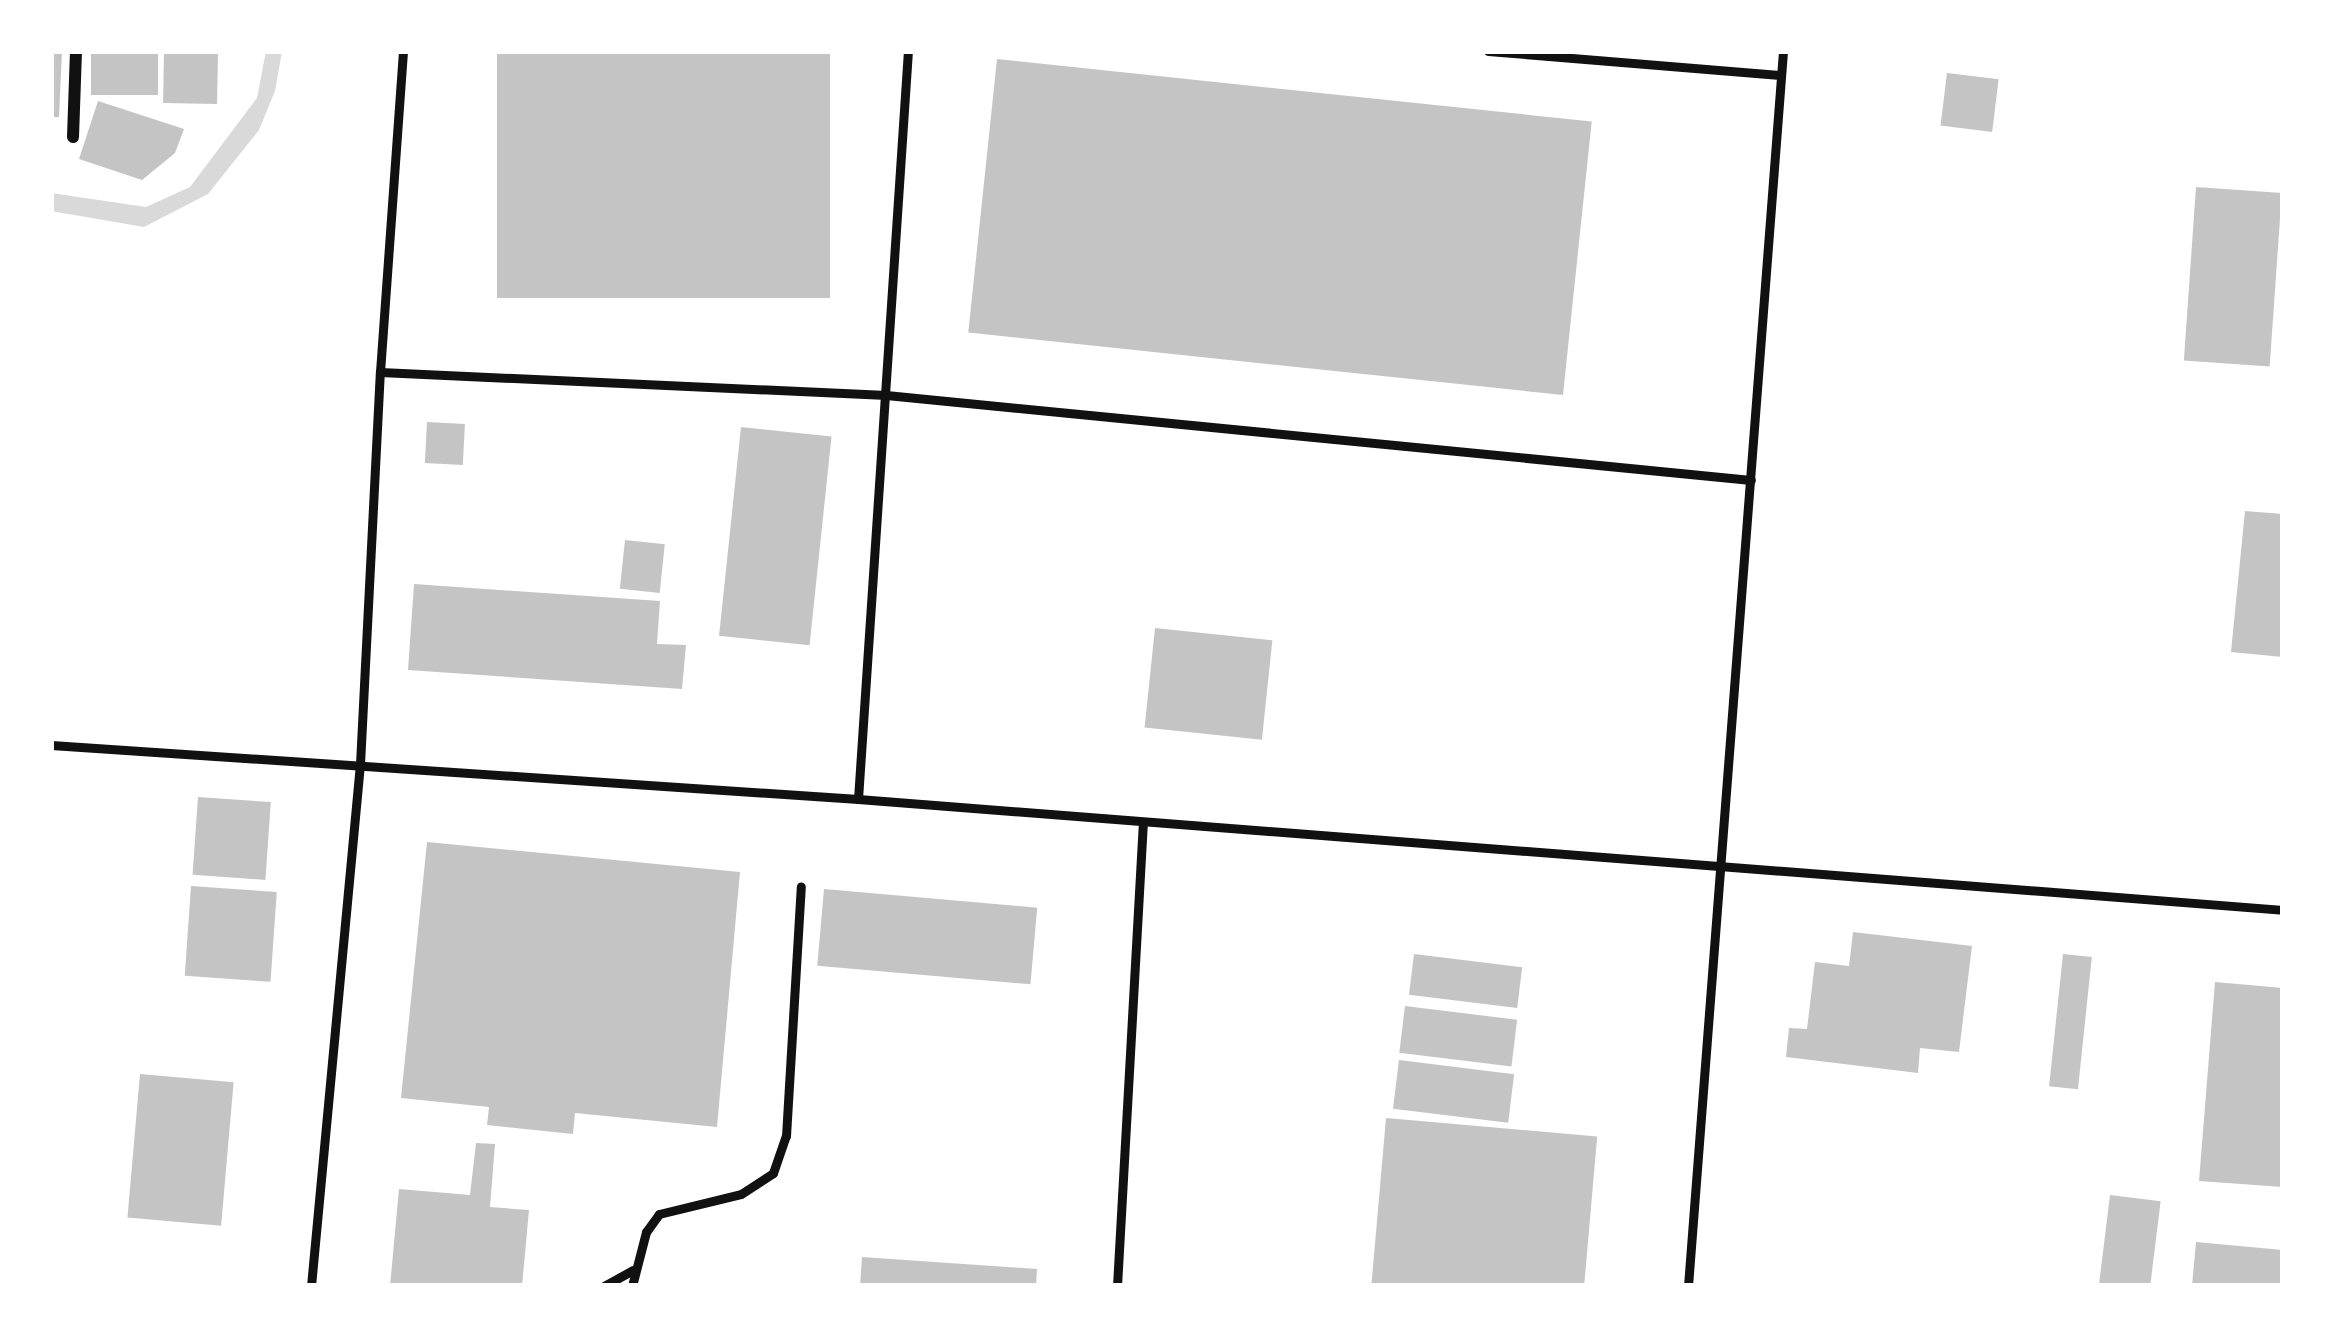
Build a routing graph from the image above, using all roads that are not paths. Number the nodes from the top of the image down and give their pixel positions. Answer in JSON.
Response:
{"nodes":[{"id":1,"x":76,"y":51,"type":"edge"},
{"id":2,"x":403,"y":51,"type":"edge"},
{"id":3,"x":908,"y":51,"type":"edge"},
{"id":4,"x":1488,"y":51,"type":"edge"},
{"id":5,"x":1783,"y":51,"type":"edge"},
{"id":6,"x":1781,"y":75,"type":"junction"},
{"id":7,"x":73,"y":137,"type":"dead end"},
{"id":8,"x":380,"y":372,"type":"junction"},
{"id":9,"x":886,"y":395,"type":"junction"},
{"id":10,"x":1751,"y":479,"type":"junction"},
{"id":11,"x":51,"y":745,"type":"edge"},
{"id":12,"x":360,"y":764,"type":"junction"},
{"id":13,"x":858,"y":799,"type":"junction"},
{"id":14,"x":1143,"y":824,"type":"junction"},
{"id":15,"x":1720,"y":870,"type":"junction"},
{"id":16,"x":801,"y":886,"type":"dead end"},
{"id":17,"x":2283,"y":910,"type":"edge"},
{"id":18,"x":633,"y":1270,"type":"junction"},
{"id":19,"x":311,"y":1286,"type":"edge"},
{"id":20,"x":604,"y":1286,"type":"edge"},
{"id":21,"x":632,"y":1286,"type":"edge"},
{"id":22,"x":1117,"y":1286,"type":"edge"},
{"id":23,"x":1688,"y":1286,"type":"edge"}],
"edges":[{"from":1,"to":7,"type":"street"},
{"from":2,"to":8,"type":"lane"},
{"from":3,"to":9,"type":"lane"},
{"from":4,"to":6,"type":"lane"},
{"from":5,"to":6,"type":"lane"},
{"from":6,"to":10,"type":"lane"},
{"from":8,"to":9,"type":"lane"},
{"from":8,"to":12,"type":"lane"},
{"from":9,"to":10,"type":"lane"},
{"from":9,"to":13,"type":"lane"},
{"from":10,"to":15,"type":"lane"},
{"from":11,"to":12,"type":"lane"},
{"from":12,"to":13,"type":"lane"},
{"from":12,"to":19,"type":"lane"},
{"from":13,"to":14,"type":"lane"},
{"from":14,"to":15,"type":"lane"},
{"from":14,"to":22,"type":"lane"},
{"from":15,"to":17,"type":"lane"},
{"from":15,"to":23,"type":"lane"},
{"from":16,"to":18,"type":"lane"},
{"from":18,"to":20,"type":"lane"},
{"from":18,"to":21,"type":"lane"}]}
